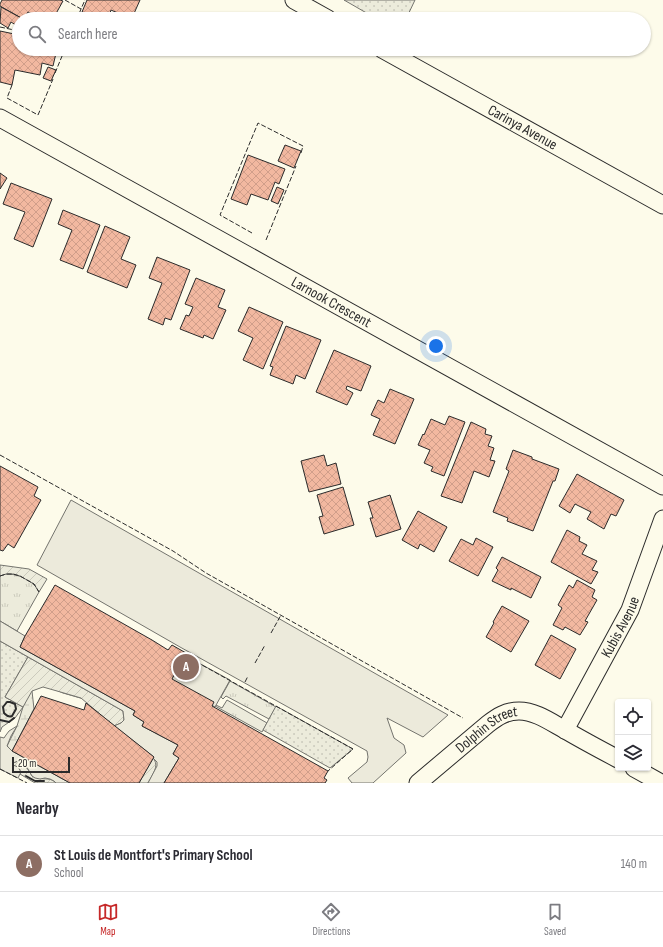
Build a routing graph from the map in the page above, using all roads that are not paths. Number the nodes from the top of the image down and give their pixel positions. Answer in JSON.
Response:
{"nodes":[{"id":1,"x":294,"y":0,"type":"edge"},
{"id":2,"x":315,"y":12,"type":"edge"},
{"id":3,"x":395,"y":56,"type":"edge"},
{"id":4,"x":0,"y":118,"type":"edge"},
{"id":5,"x":663,"y":205,"type":"edge"},
{"id":6,"x":663,"y":486,"type":"edge"},
{"id":7,"x":663,"y":519,"type":"edge"},
{"id":8,"x":565,"y":730,"type":"junction"},
{"id":9,"x":615,"y":757,"type":"edge"},
{"id":10,"x":639,"y":771,"type":"edge"},
{"id":11,"x":418,"y":783,"type":"edge"},
{"id":12,"x":661,"y":783,"type":"edge"}],
"edges":[{"from":1,"to":2,"type":"street"},
{"from":3,"to":5,"type":"street","name":"Carinya Avenue"},
{"from":4,"to":6,"type":"street","name":"Larnook Crescent"},
{"from":7,"to":8,"type":"street","name":"Kubis Avenue"},
{"from":8,"to":9,"type":"street","name":"Dolphin Street"},
{"from":8,"to":11,"type":"street","name":"Dolphin Street"},
{"from":10,"to":12,"type":"street"}]}
